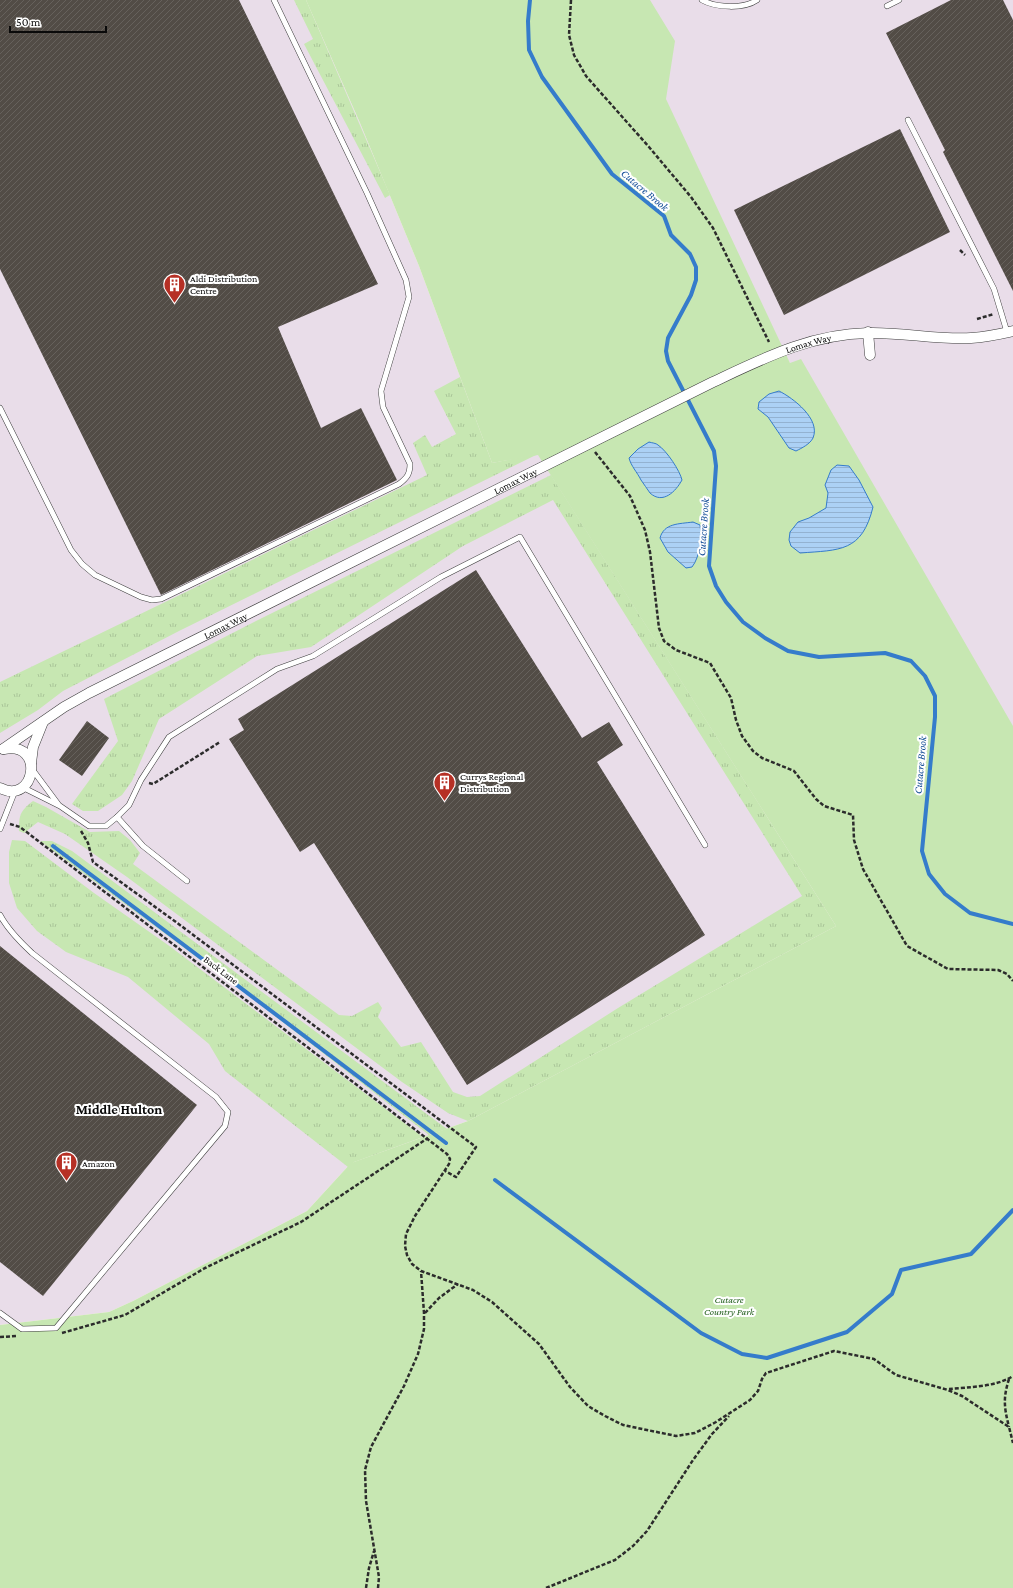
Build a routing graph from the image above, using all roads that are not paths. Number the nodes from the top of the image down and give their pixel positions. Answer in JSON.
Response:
{"nodes":[{"id":1,"x":274,"y":0,"type":"edge"},
{"id":2,"x":702,"y":0,"type":"edge"},
{"id":3,"x":757,"y":0,"type":"edge"},
{"id":4,"x":899,"y":0,"type":"edge"},
{"id":5,"x":887,"y":6,"type":"dead end"},
{"id":6,"x":908,"y":120,"type":"dead end"},
{"id":7,"x":868,"y":332,"type":"junction"},
{"id":8,"x":1010,"y":332,"type":"edge"},
{"id":9,"x":870,"y":355,"type":"dead end"},
{"id":10,"x":0,"y":408,"type":"edge"},
{"id":11,"x":43,"y":722,"type":"junction"},
{"id":12,"x":1,"y":750,"type":"edge"},
{"id":13,"x":31,"y":765,"type":"junction"},
{"id":14,"x":0,"y":788,"type":"edge"},
{"id":15,"x":19,"y":789,"type":"junction"},
{"id":16,"x":60,"y":806,"type":"junction"},
{"id":17,"x":117,"y":817,"type":"junction"},
{"id":18,"x":0,"y":829,"type":"edge"},
{"id":19,"x":705,"y":846,"type":"dead end"},
{"id":20,"x":187,"y":881,"type":"dead end"},
{"id":21,"x":0,"y":914,"type":"edge"},
{"id":22,"x":0,"y":1313,"type":"edge"}],
"edges":[{"from":1,"to":10,"type":"lane"},
{"from":2,"to":3,"type":"lane"},
{"from":4,"to":5,"type":"lane"},
{"from":6,"to":8,"type":"lane"},
{"from":7,"to":8,"type":"street","name":"Lomax Way"},
{"from":7,"to":9,"type":"street"},
{"from":7,"to":11,"type":"street","name":"Lomax Way"},
{"from":11,"to":12,"type":"street","name":"Lomax Way"},
{"from":11,"to":13,"type":"street"},
{"from":12,"to":13,"type":"street"},
{"from":13,"to":15,"type":"street"},
{"from":13,"to":16,"type":"lane"},
{"from":14,"to":15,"type":"street"},
{"from":15,"to":16,"type":"lane"},
{"from":15,"to":18,"type":"lane"},
{"from":16,"to":17,"type":"lane"},
{"from":17,"to":19,"type":"lane"},
{"from":17,"to":20,"type":"lane"},
{"from":21,"to":22,"type":"lane"}]}
